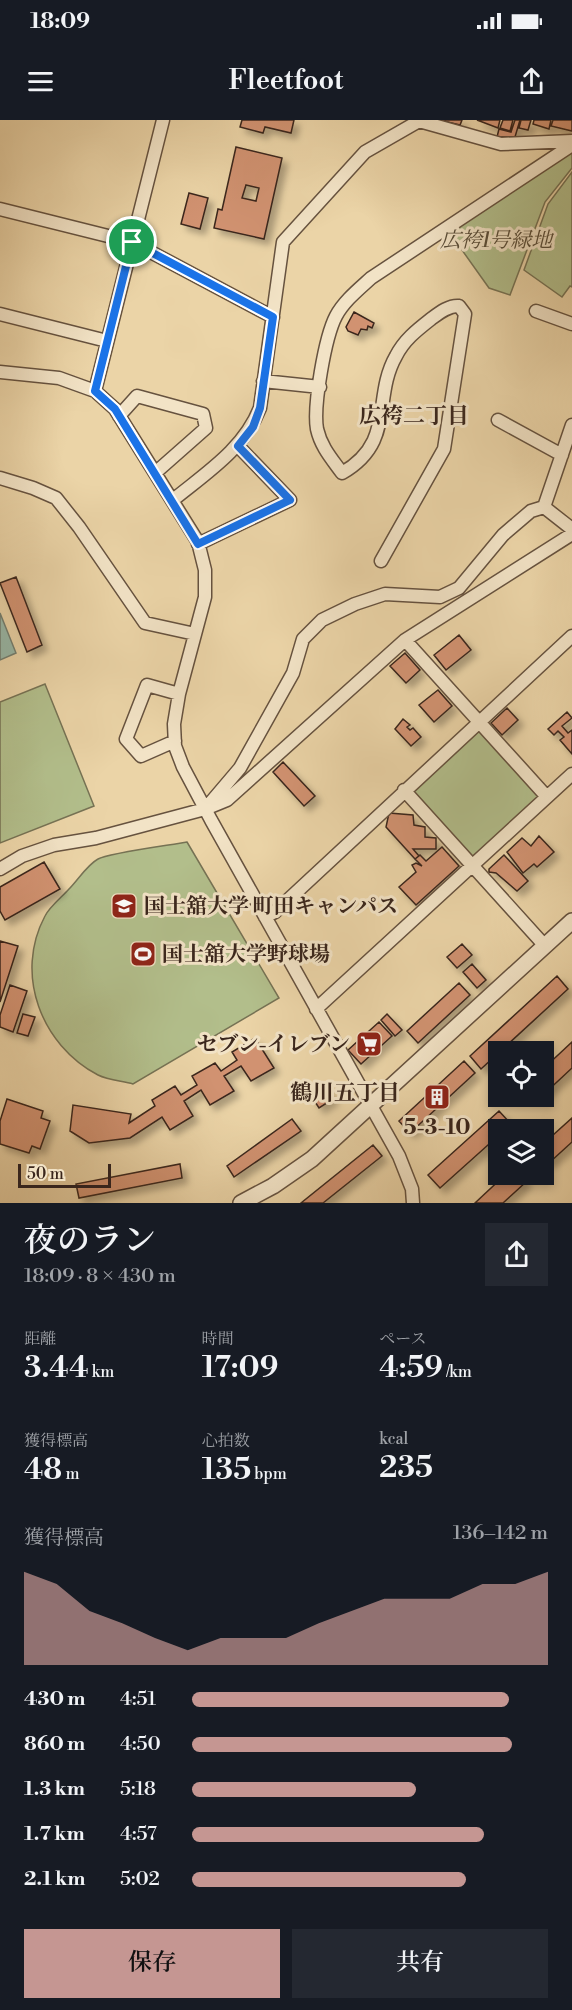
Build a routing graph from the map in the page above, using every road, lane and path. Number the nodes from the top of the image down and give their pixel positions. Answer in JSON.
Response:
{"nodes":[{"id":1,"x":163,"y":120,"type":"edge"},
{"id":2,"x":419,"y":120,"type":"edge"},
{"id":3,"x":572,"y":143,"type":"edge"},
{"id":4,"x":0,"y":209,"type":"edge"},
{"id":5,"x":132,"y":242,"type":"junction"},
{"id":6,"x":536,"y":311,"type":"dead end"},
{"id":7,"x":0,"y":314,"type":"edge"},
{"id":8,"x":273,"y":317,"type":"junction"},
{"id":9,"x":572,"y":324,"type":"edge"},
{"id":10,"x":107,"y":340,"type":"junction"},
{"id":11,"x":0,"y":372,"type":"edge"},
{"id":12,"x":263,"y":381,"type":"junction"},
{"id":13,"x":320,"y":387,"type":"junction"},
{"id":14,"x":95,"y":391,"type":"junction"},
{"id":15,"x":119,"y":416,"type":"junction"},
{"id":16,"x":498,"y":420,"type":"dead end"},
{"id":17,"x":572,"y":425,"type":"edge"},
{"id":18,"x":238,"y":446,"type":"junction"},
{"id":19,"x":562,"y":455,"type":"junction"},
{"id":20,"x":155,"y":473,"type":"junction"},
{"id":21,"x":0,"y":478,"type":"edge"},
{"id":22,"x":173,"y":500,"type":"junction"},
{"id":23,"x":544,"y":507,"type":"junction"},
{"id":24,"x":572,"y":529,"type":"edge"},
{"id":25,"x":572,"y":534,"type":"edge"},
{"id":26,"x":198,"y":544,"type":"junction"},
{"id":27,"x":381,"y":561,"type":"dead end"},
{"id":28,"x":195,"y":634,"type":"junction"},
{"id":29,"x":572,"y":636,"type":"edge"},
{"id":30,"x":405,"y":640,"type":"junction"},
{"id":31,"x":180,"y":694,"type":"junction"},
{"id":32,"x":479,"y":721,"type":"junction"},
{"id":33,"x":175,"y":741,"type":"junction"},
{"id":34,"x":572,"y":774,"type":"edge"},
{"id":35,"x":404,"y":790,"type":"junction"},
{"id":36,"x":547,"y":797,"type":"junction"},
{"id":37,"x":206,"y":809,"type":"junction"},
{"id":38,"x":472,"y":864,"type":"junction"},
{"id":39,"x":0,"y":869,"type":"edge"},
{"id":40,"x":265,"y":917,"type":"junction"},
{"id":41,"x":572,"y":921,"type":"edge"},
{"id":42,"x":545,"y":946,"type":"junction"},
{"id":43,"x":316,"y":1009,"type":"junction"},
{"id":44,"x":370,"y":1106,"type":"junction"},
{"id":45,"x":241,"y":1203,"type":"edge"},
{"id":46,"x":413,"y":1203,"type":"edge"}],
"edges":[{"from":1,"to":5,"type":"street"},
{"from":2,"to":3,"type":"street"},
{"from":2,"to":8,"type":"street"},
{"from":3,"to":13,"type":"street"},
{"from":4,"to":5,"type":"street"},
{"from":5,"to":8,"type":"street"},
{"from":5,"to":10,"type":"street"},
{"from":6,"to":9,"type":"street"},
{"from":7,"to":10,"type":"street"},
{"from":8,"to":12,"type":"street"},
{"from":10,"to":14,"type":"street"},
{"from":11,"to":14,"type":"street"},
{"from":12,"to":13,"type":"street"},
{"from":12,"to":18,"type":"street"},
{"from":13,"to":27,"type":"street"},
{"from":14,"to":15,"type":"street"},
{"from":15,"to":20,"type":"street"},
{"from":15,"to":20,"type":"street"},
{"from":16,"to":19,"type":"street"},
{"from":17,"to":19,"type":"street"},
{"from":18,"to":22,"type":"street"},
{"from":18,"to":26,"type":"street"},
{"from":19,"to":23,"type":"street"},
{"from":20,"to":22,"type":"street"},
{"from":21,"to":28,"type":"street"},
{"from":22,"to":26,"type":"street"},
{"from":23,"to":24,"type":"street"},
{"from":23,"to":37,"type":"street"},
{"from":25,"to":30,"type":"street"},
{"from":26,"to":28,"type":"street"},
{"from":28,"to":31,"type":"street"},
{"from":29,"to":32,"type":"street"},
{"from":30,"to":32,"type":"street"},
{"from":30,"to":37,"type":"street"},
{"from":31,"to":33,"type":"street"},
{"from":31,"to":33,"type":"street"},
{"from":32,"to":35,"type":"street"},
{"from":32,"to":36,"type":"street"},
{"from":33,"to":37,"type":"street"},
{"from":34,"to":36,"type":"street"},
{"from":35,"to":38,"type":"street"},
{"from":35,"to":40,"type":"street"},
{"from":36,"to":38,"type":"street"},
{"from":37,"to":39,"type":"street"},
{"from":37,"to":40,"type":"street"},
{"from":38,"to":42,"type":"street"},
{"from":38,"to":43,"type":"street"},
{"from":40,"to":43,"type":"street"},
{"from":41,"to":42,"type":"street"},
{"from":42,"to":44,"type":"street"},
{"from":43,"to":44,"type":"street"},
{"from":44,"to":45,"type":"street"},
{"from":44,"to":46,"type":"street"}]}
